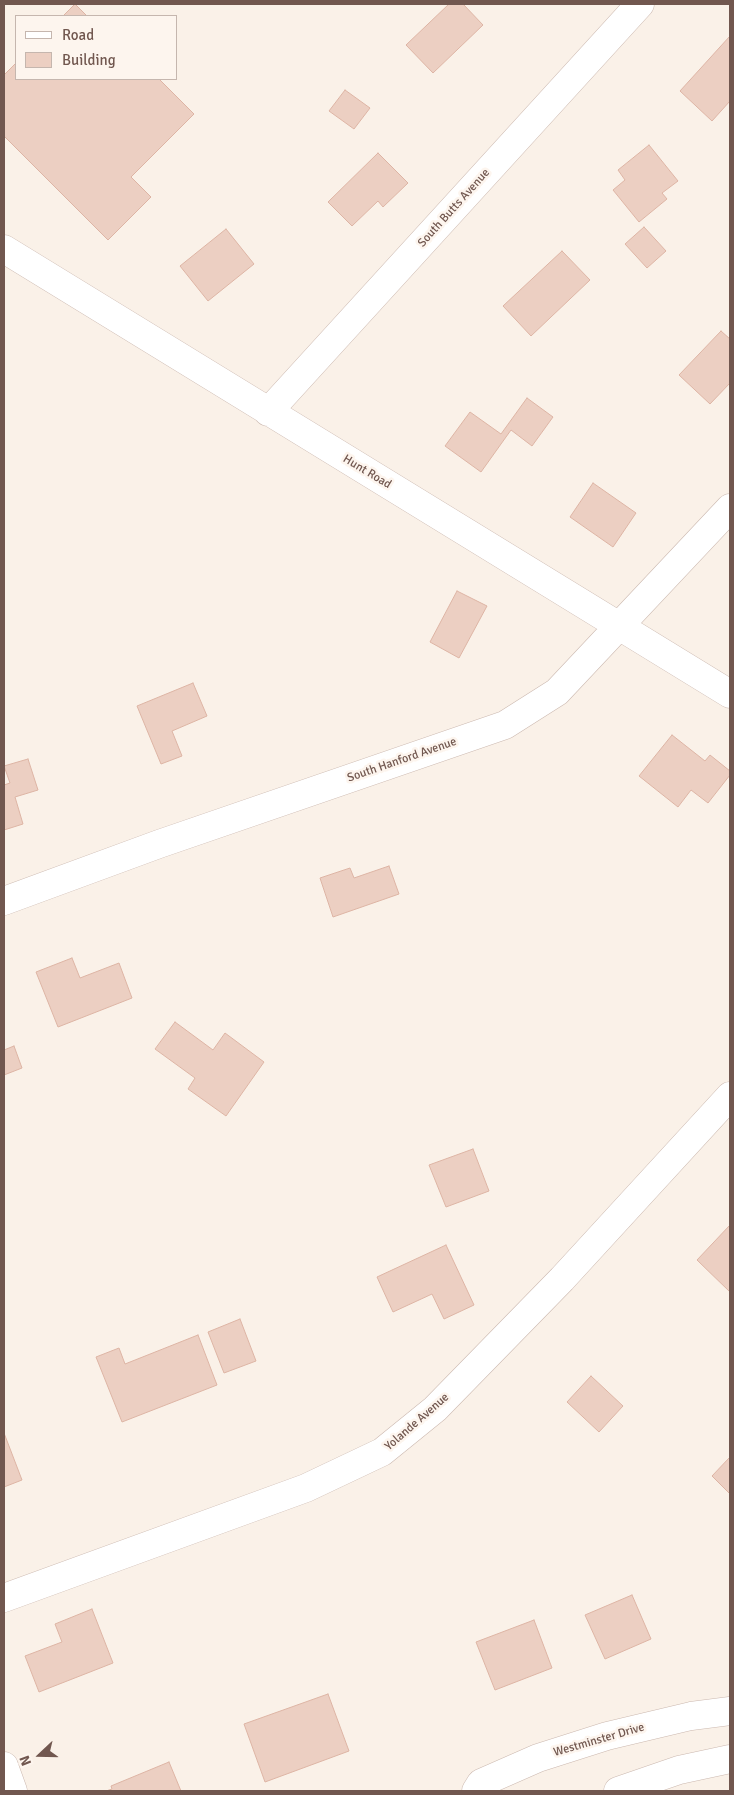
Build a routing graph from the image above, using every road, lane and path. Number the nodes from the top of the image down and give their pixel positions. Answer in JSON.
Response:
{"nodes":[{"id":1,"x":640,"y":4,"type":"edge"},
{"id":2,"x":4,"y":249,"type":"edge"},
{"id":3,"x":268,"y":412,"type":"junction"},
{"id":4,"x":730,"y":508,"type":"edge"},
{"id":5,"x":619,"y":626,"type":"junction"},
{"id":6,"x":730,"y":694,"type":"edge"},
{"id":7,"x":4,"y":901,"type":"edge"},
{"id":8,"x":730,"y":1096,"type":"edge"},
{"id":9,"x":4,"y":1598,"type":"edge"},
{"id":10,"x":730,"y":1711,"type":"edge"},
{"id":11,"x":730,"y":1759,"type":"edge"},
{"id":12,"x":4,"y":1766,"type":"edge"},
{"id":13,"x":13,"y":1791,"type":"edge"},
{"id":14,"x":476,"y":1791,"type":"edge"},
{"id":15,"x":618,"y":1791,"type":"edge"}],
"edges":[{"from":1,"to":3,"type":"street","name":"South Butts Avenue"},
{"from":2,"to":3,"type":"street","name":"Hunt Road"},
{"from":3,"to":5,"type":"street","name":"Hunt Road"},
{"from":4,"to":5,"type":"street","name":"South Hanford Avenue"},
{"from":5,"to":6,"type":"street","name":"Hunt Road"},
{"from":5,"to":7,"type":"street","name":"South Hanford Avenue"},
{"from":8,"to":9,"type":"street","name":"Yolande Avenue"},
{"from":10,"to":14,"type":"street","name":"Westminster Drive"},
{"from":11,"to":15,"type":"street"},
{"from":12,"to":13,"type":"street"}]}
